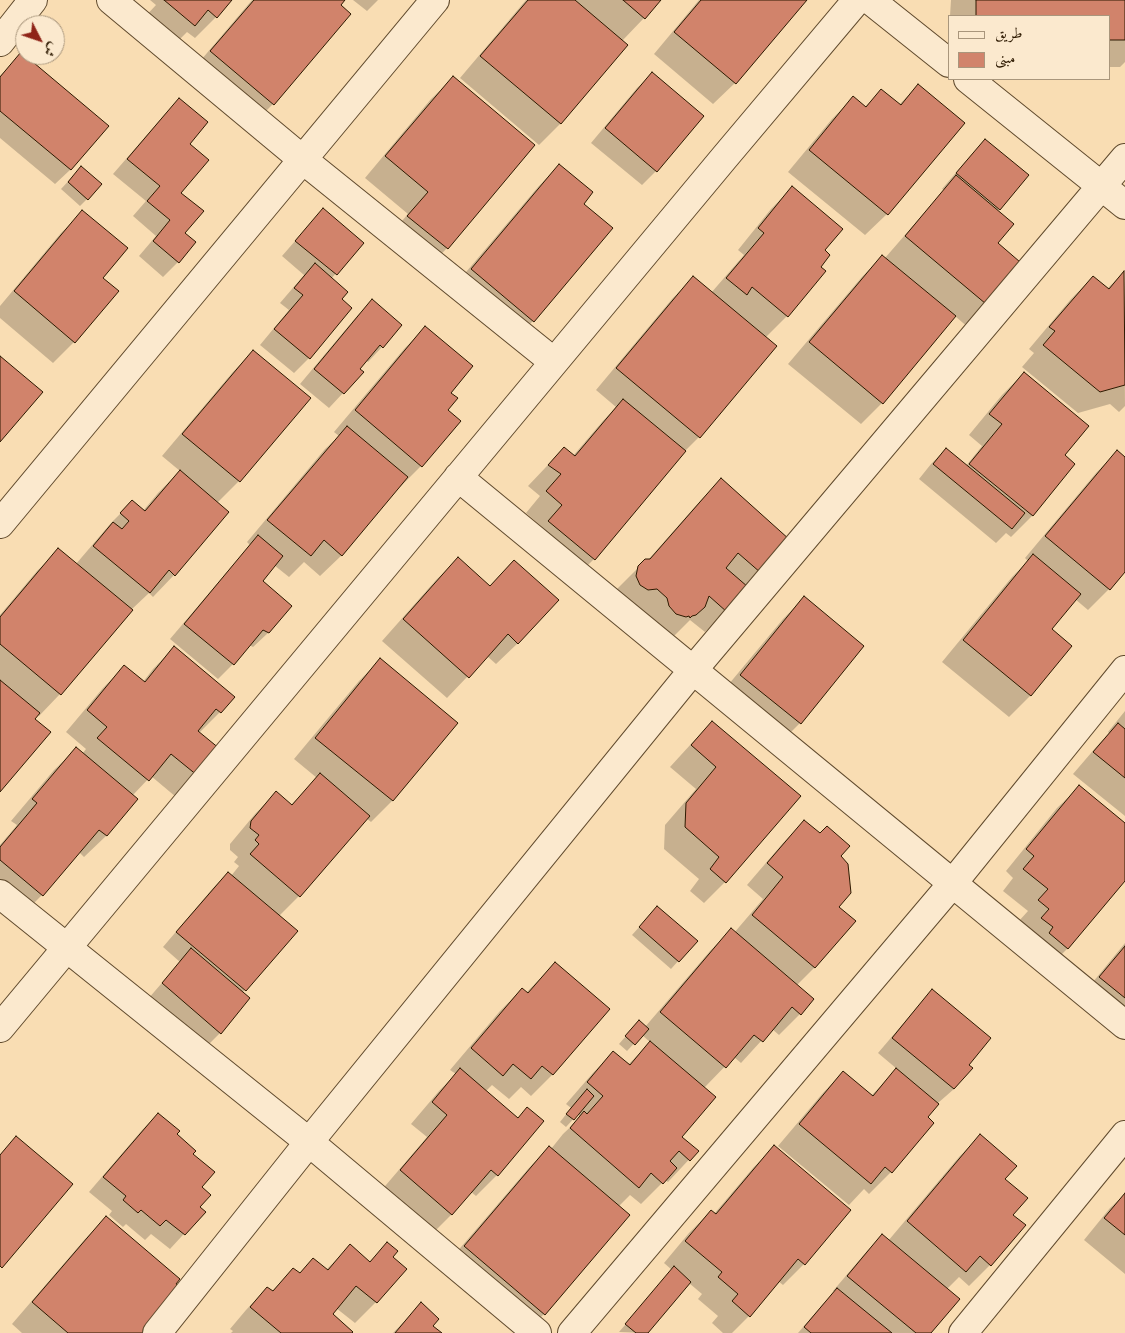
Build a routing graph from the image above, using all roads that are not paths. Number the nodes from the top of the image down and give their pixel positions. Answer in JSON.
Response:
{"nodes":[{"id":1,"x":33,"y":0,"type":"edge"},
{"id":2,"x":111,"y":0,"type":"edge"},
{"id":3,"x":435,"y":0,"type":"edge"},
{"id":4,"x":857,"y":0,"type":"edge"},
{"id":5,"x":870,"y":0,"type":"edge"},
{"id":6,"x":0,"y":42,"type":"edge"},
{"id":7,"x":948,"y":62,"type":"edge"},
{"id":8,"x":969,"y":80,"type":"edge"},
{"id":9,"x":1125,"y":158,"type":"edge"},
{"id":10,"x":302,"y":159,"type":"junction"},
{"id":11,"x":1101,"y":186,"type":"junction"},
{"id":12,"x":1125,"y":205,"type":"edge"},
{"id":13,"x":554,"y":362,"type":"junction"},
{"id":14,"x":458,"y":478,"type":"junction"},
{"id":15,"x":0,"y":524,"type":"edge"},
{"id":16,"x":693,"y":670,"type":"junction"},
{"id":17,"x":1125,"y":670,"type":"edge"},
{"id":18,"x":952,"y":884,"type":"junction"},
{"id":19,"x":0,"y":894,"type":"edge"},
{"id":20,"x":67,"y":948,"type":"junction"},
{"id":21,"x":1125,"y":1025,"type":"edge"},
{"id":22,"x":0,"y":1028,"type":"edge"},
{"id":23,"x":1125,"y":1135,"type":"edge"},
{"id":24,"x":309,"y":1142,"type":"junction"},
{"id":25,"x":156,"y":1333,"type":"edge"},
{"id":26,"x":537,"y":1333,"type":"edge"},
{"id":27,"x":572,"y":1333,"type":"edge"},
{"id":28,"x":963,"y":1333,"type":"edge"}],
"edges":[{"from":1,"to":6,"type":"street"},
{"from":2,"to":10,"type":"street"},
{"from":3,"to":10,"type":"street"},
{"from":4,"to":13,"type":"street"},
{"from":5,"to":7,"type":"street"},
{"from":8,"to":11,"type":"street"},
{"from":9,"to":11,"type":"street"},
{"from":10,"to":13,"type":"street"},
{"from":10,"to":15,"type":"street"},
{"from":11,"to":12,"type":"street"},
{"from":11,"to":16,"type":"street"},
{"from":13,"to":14,"type":"street"},
{"from":14,"to":16,"type":"street"},
{"from":14,"to":20,"type":"street"},
{"from":16,"to":18,"type":"street"},
{"from":16,"to":24,"type":"street"},
{"from":17,"to":18,"type":"street"},
{"from":18,"to":21,"type":"street"},
{"from":18,"to":27,"type":"street"},
{"from":19,"to":20,"type":"street"},
{"from":20,"to":22,"type":"street"},
{"from":20,"to":24,"type":"street"},
{"from":23,"to":28,"type":"street"},
{"from":24,"to":25,"type":"street"},
{"from":24,"to":26,"type":"street"}]}
